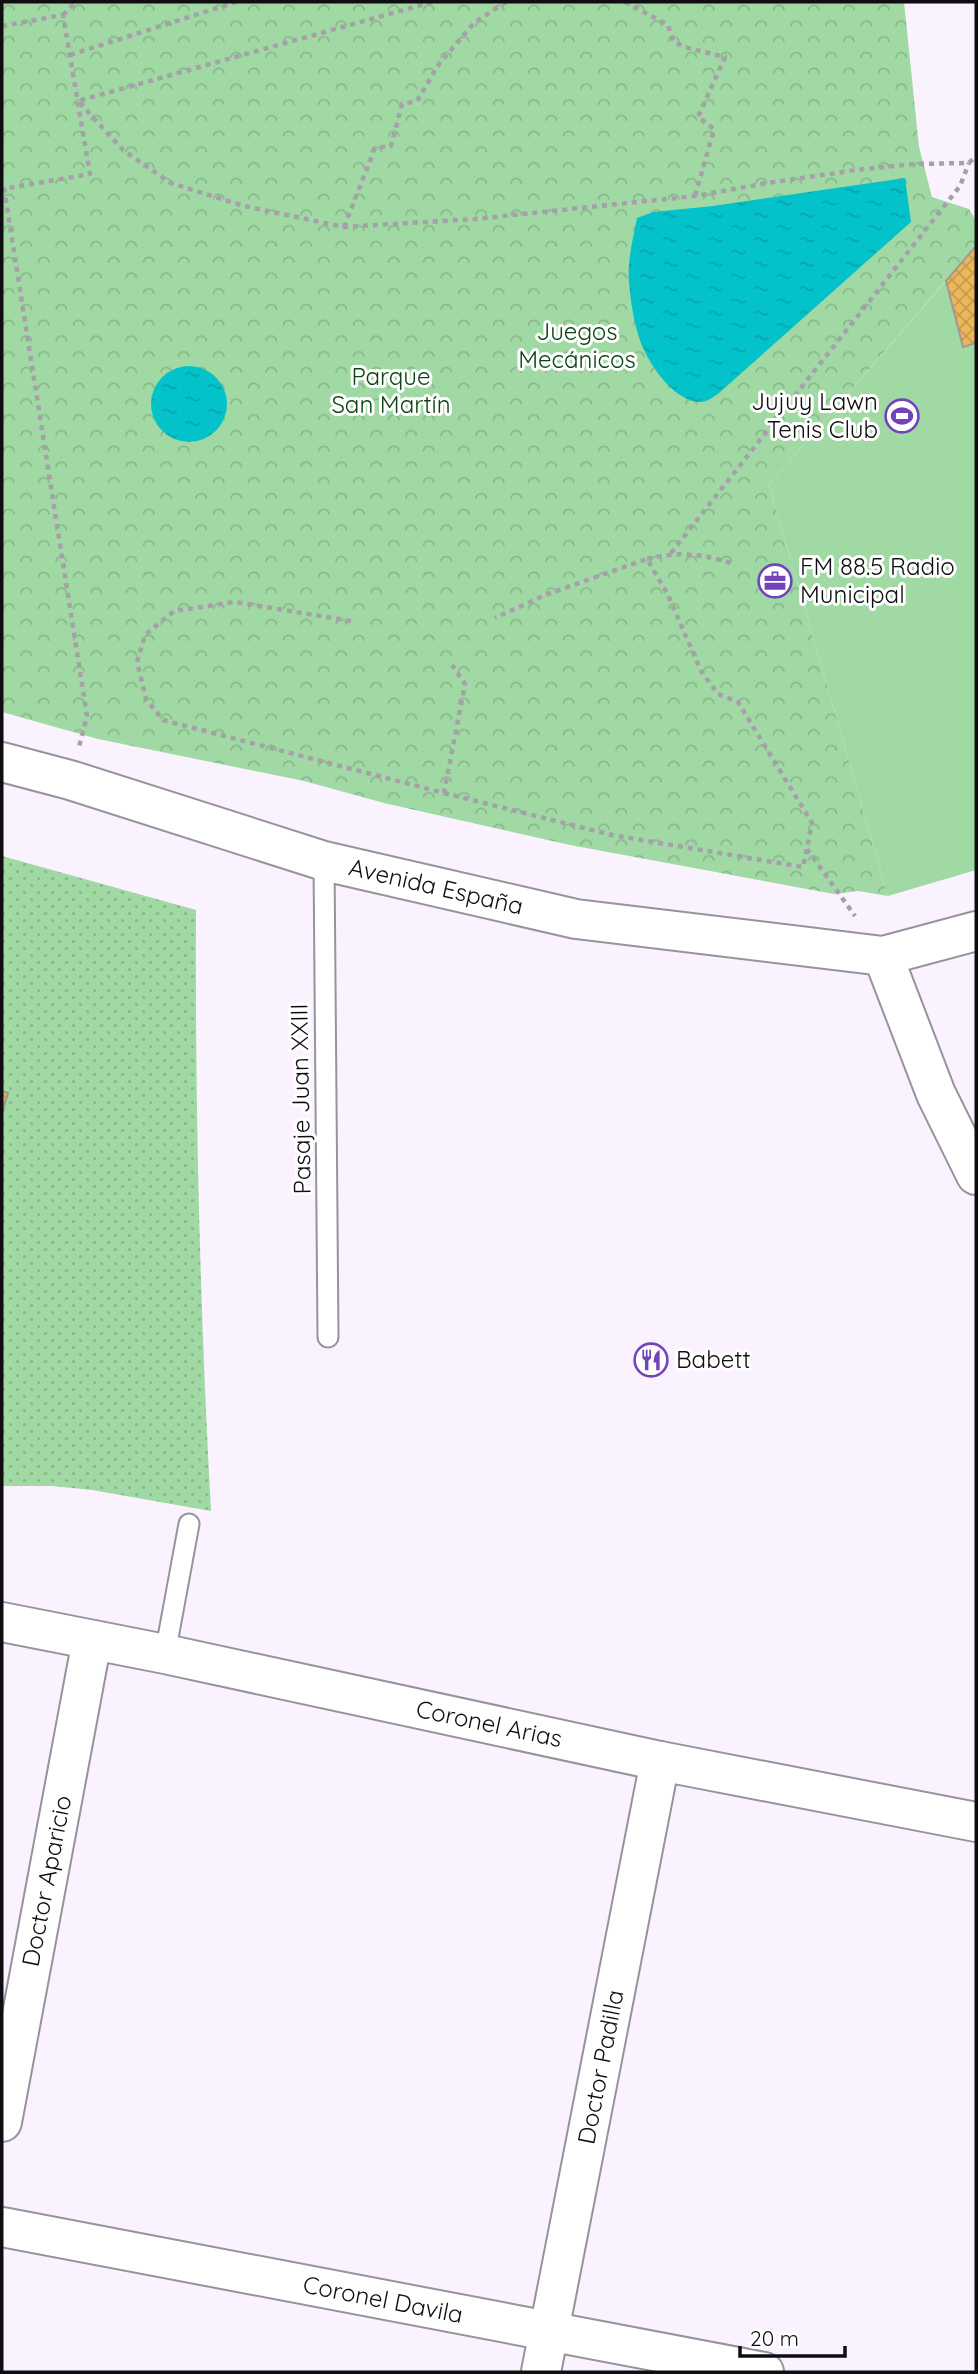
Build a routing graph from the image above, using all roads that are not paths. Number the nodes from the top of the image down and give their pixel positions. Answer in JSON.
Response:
{"nodes":[{"id":1,"x":2,"y":761,"type":"edge"},
{"id":2,"x":324,"y":861,"type":"junction"},
{"id":3,"x":976,"y":931,"type":"edge"},
{"id":4,"x":883,"y":956,"type":"junction"},
{"id":5,"x":976,"y":1175,"type":"edge"},
{"id":6,"x":328,"y":1337,"type":"dead end"},
{"id":7,"x":189,"y":1524,"type":"dead end"},
{"id":8,"x":2,"y":1622,"type":"edge"},
{"id":9,"x":92,"y":1640,"type":"junction"},
{"id":10,"x":165,"y":1654,"type":"junction"},
{"id":11,"x":660,"y":1761,"type":"junction"},
{"id":12,"x":976,"y":1822,"type":"edge"},
{"id":13,"x":2,"y":2122,"type":"edge"},
{"id":14,"x":2,"y":2227,"type":"edge"},
{"id":15,"x":549,"y":2332,"type":"junction"},
{"id":16,"x":541,"y":2372,"type":"edge"},
{"id":17,"x":764,"y":2372,"type":"edge"}],
"edges":[{"from":1,"to":2,"type":"street","name":"Avenida España"},
{"from":2,"to":4,"type":"street","name":"Avenida España"},
{"from":2,"to":6,"type":"lane","name":"Pasaje Juan XXIII"},
{"from":3,"to":4,"type":"street"},
{"from":4,"to":5,"type":"street"},
{"from":7,"to":10,"type":"lane"},
{"from":8,"to":9,"type":"street","name":"Coronel Arias"},
{"from":9,"to":10,"type":"street","name":"Coronel Arias"},
{"from":9,"to":13,"type":"street","name":"Doctor Aparicio"},
{"from":10,"to":11,"type":"street","name":"Coronel Arias"},
{"from":11,"to":12,"type":"street","name":"Coronel Arias"},
{"from":11,"to":15,"type":"street","name":"Doctor Padilla"},
{"from":14,"to":15,"type":"street","name":"Coronel Davila"},
{"from":15,"to":16,"type":"street","name":"Doctor Padilla"},
{"from":15,"to":17,"type":"street","name":"Coronel Davila"}]}
